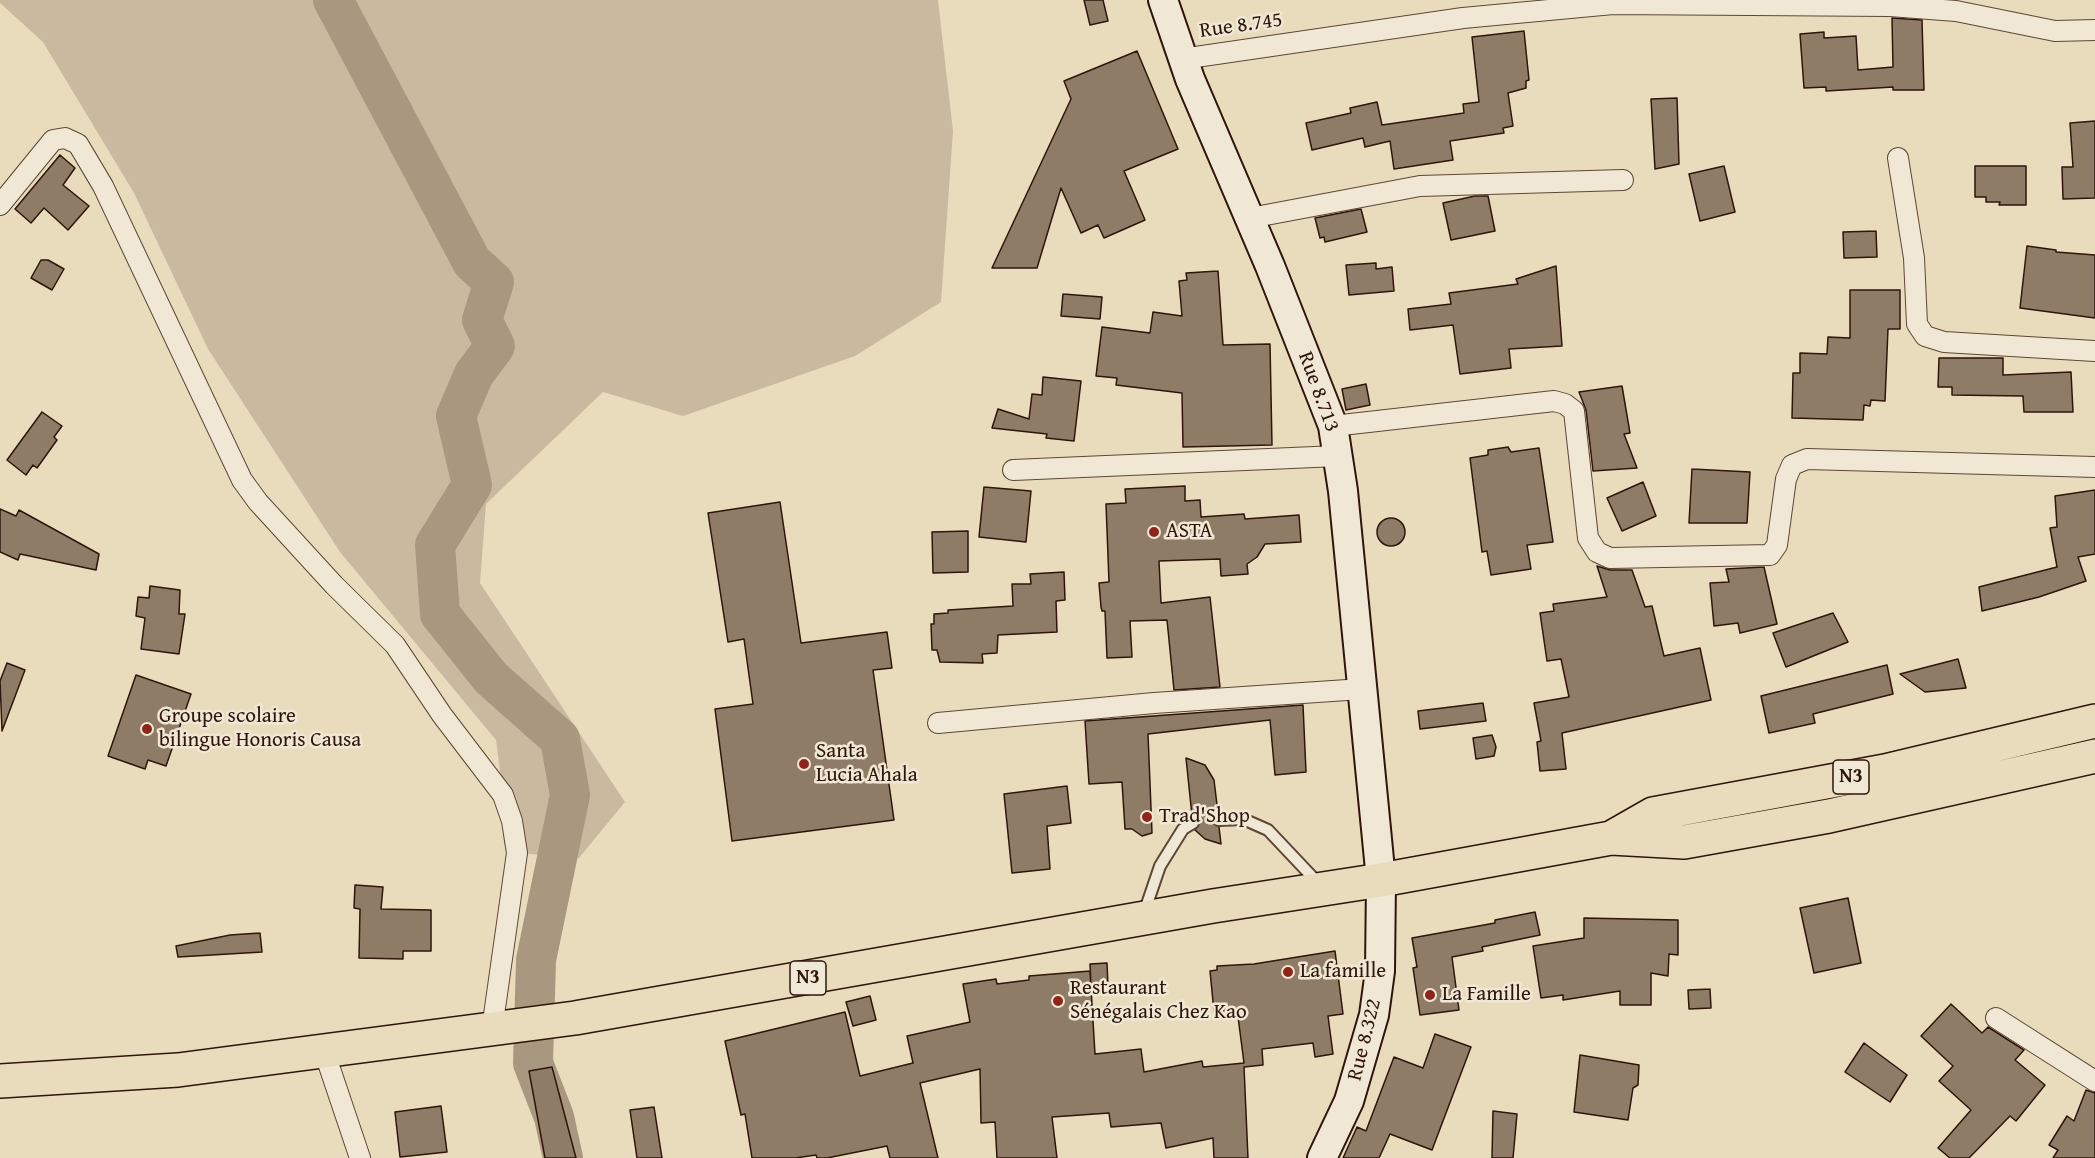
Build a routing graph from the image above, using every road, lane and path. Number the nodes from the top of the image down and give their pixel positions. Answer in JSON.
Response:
{"nodes":[{"id":1,"x":1163,"y":0,"type":"edge"},
{"id":2,"x":1940,"y":5,"type":"edge"},
{"id":3,"x":2095,"y":30,"type":"edge"},
{"id":4,"x":1182,"y":59,"type":"junction"},
{"id":5,"x":1898,"y":158,"type":"dead end"},
{"id":6,"x":1623,"y":180,"type":"dead end"},
{"id":7,"x":0,"y":205,"type":"edge"},
{"id":8,"x":1250,"y":218,"type":"junction"},
{"id":9,"x":2095,"y":351,"type":"edge"},
{"id":10,"x":1333,"y":426,"type":"junction"},
{"id":11,"x":1338,"y":456,"type":"junction"},
{"id":12,"x":2095,"y":467,"type":"edge"},
{"id":13,"x":1013,"y":470,"type":"dead end"},
{"id":14,"x":1362,"y":689,"type":"junction"},
{"id":15,"x":2095,"y":721,"type":"edge"},
{"id":16,"x":938,"y":723,"type":"dead end"},
{"id":17,"x":2095,"y":756,"type":"edge"},
{"id":18,"x":1219,"y":820,"type":"dead end"},
{"id":19,"x":1193,"y":823,"type":"dead end"},
{"id":20,"x":1611,"y":838,"type":"junction"},
{"id":21,"x":1381,"y":880,"type":"junction"},
{"id":22,"x":1323,"y":889,"type":"junction"},
{"id":23,"x":1142,"y":919,"type":"junction"},
{"id":24,"x":1996,"y":1018,"type":"dead end"},
{"id":25,"x":492,"y":1029,"type":"junction"},
{"id":26,"x":324,"y":1051,"type":"junction"},
{"id":27,"x":0,"y":1081,"type":"edge"},
{"id":28,"x":2095,"y":1081,"type":"edge"},
{"id":29,"x":360,"y":1158,"type":"edge"},
{"id":30,"x":1322,"y":1158,"type":"edge"}],
"edges":[{"from":1,"to":4,"type":"main road","name":"Rue 8.713"},
{"from":2,"to":3,"type":"street","name":"Rue 8.745"},
{"from":2,"to":4,"type":"street","name":"Rue 8.745"},
{"from":4,"to":8,"type":"main road","name":"Rue 8.713"},
{"from":5,"to":9,"type":"street"},
{"from":6,"to":8,"type":"street"},
{"from":7,"to":25,"type":"street"},
{"from":8,"to":10,"type":"main road","name":"Rue 8.713"},
{"from":10,"to":11,"type":"main road","name":"Rue 8.713"},
{"from":10,"to":12,"type":"street"},
{"from":11,"to":13,"type":"street"},
{"from":11,"to":14,"type":"main road","name":"Rue 8.713"},
{"from":14,"to":16,"type":"street"},
{"from":14,"to":21,"type":"main road","name":"Rue 8.713"},
{"from":15,"to":20,"type":"highway","number":"N3"},
{"from":17,"to":20,"type":"highway","number":"N3"},
{"from":18,"to":22,"type":"lane"},
{"from":19,"to":23,"type":"lane"},
{"from":20,"to":21,"type":"highway","number":"N3"},
{"from":21,"to":22,"type":"highway","number":"N3"},
{"from":21,"to":30,"type":"main road","name":"Rue 8.322"},
{"from":22,"to":23,"type":"highway","number":"N3"},
{"from":23,"to":25,"type":"highway","number":"N3"},
{"from":24,"to":28,"type":"street"},
{"from":25,"to":26,"type":"highway","number":"N3"},
{"from":26,"to":27,"type":"highway","number":"N3"},
{"from":26,"to":29,"type":"street"}]}
